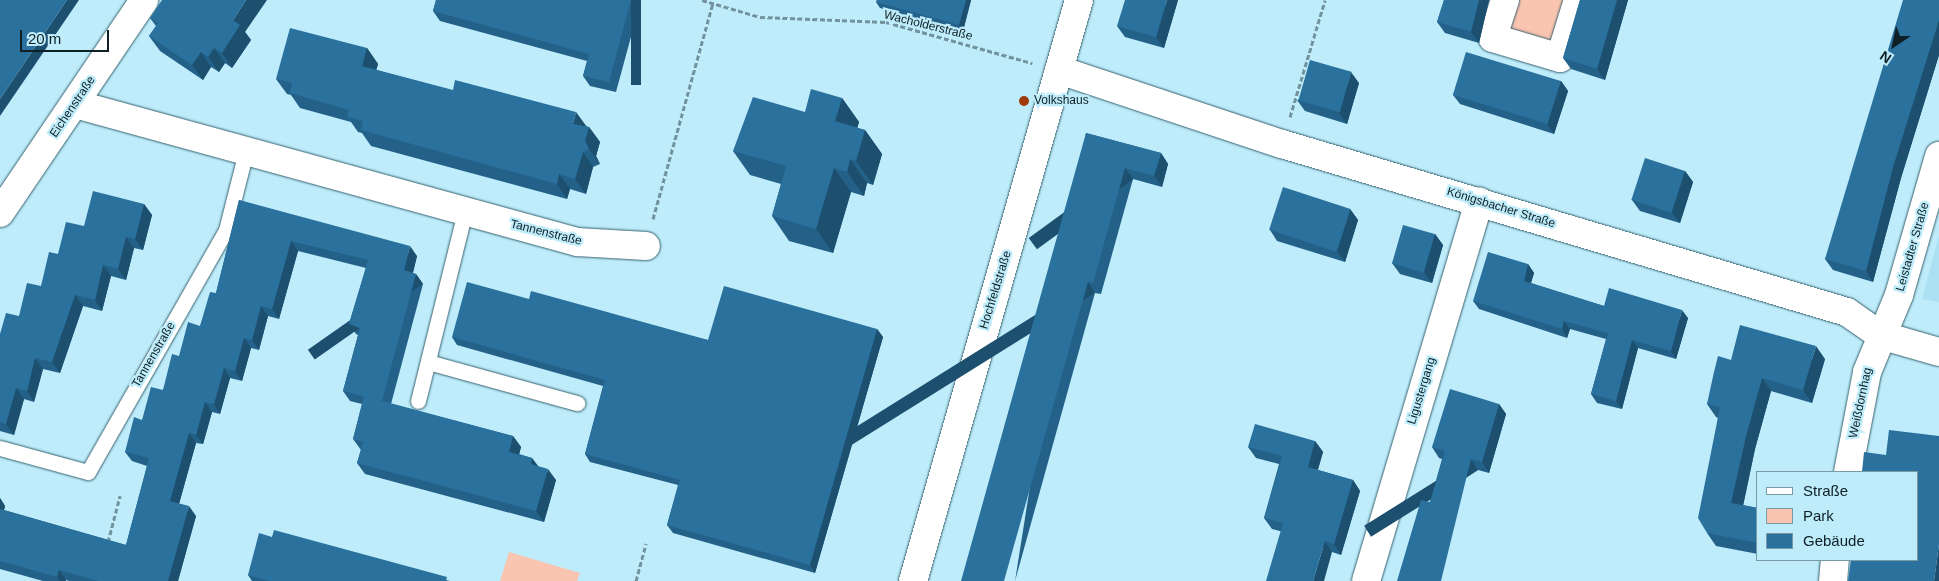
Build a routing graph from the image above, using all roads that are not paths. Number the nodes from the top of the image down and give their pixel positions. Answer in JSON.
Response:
{"nodes":[{"id":1,"x":144,"y":0,"type":"edge"},
{"id":2,"x":1079,"y":0,"type":"edge"},
{"id":3,"x":1505,"y":0,"type":"edge"},
{"id":4,"x":1578,"y":0,"type":"edge"},
{"id":5,"x":1060,"y":70,"type":"junction"},
{"id":6,"x":75,"y":104,"type":"junction"},
{"id":7,"x":246,"y":151,"type":"junction"},
{"id":8,"x":1939,"y":156,"type":"edge"},
{"id":9,"x":1479,"y":201,"type":"junction"},
{"id":10,"x":465,"y":211,"type":"junction"},
{"id":11,"x":0,"y":213,"type":"edge"},
{"id":12,"x":646,"y":246,"type":"road end"},
{"id":13,"x":1880,"y":334,"type":"junction"},
{"id":14,"x":1939,"y":352,"type":"edge"},
{"id":15,"x":428,"y":362,"type":"junction"},
{"id":16,"x":418,"y":401,"type":"dead end"},
{"id":17,"x":577,"y":403,"type":"dead end"},
{"id":18,"x":0,"y":448,"type":"edge"},
{"id":19,"x":1848,"y":471,"type":"edge"},
{"id":20,"x":1836,"y":561,"type":"edge"},
{"id":21,"x":913,"y":581,"type":"edge"},
{"id":22,"x":1366,"y":581,"type":"edge"},
{"id":23,"x":1833,"y":581,"type":"edge"}],
"edges":[{"from":1,"to":6,"type":"street","name":"Eichenstraße"},
{"from":2,"to":5,"type":"street","name":"Hochfeldstraße"},
{"from":3,"to":4,"type":"street"},
{"from":5,"to":9,"type":"street","name":"Königsbacher Straße"},
{"from":5,"to":21,"type":"street","name":"Hochfeldstraße"},
{"from":6,"to":7,"type":"street","name":"Tannenstraße"},
{"from":6,"to":11,"type":"street","name":"Eichenstraße"},
{"from":7,"to":10,"type":"street","name":"Tannenstraße"},
{"from":7,"to":18,"type":"lane","name":"Tannenstraße"},
{"from":8,"to":13,"type":"street","name":"Leistadter Straße"},
{"from":9,"to":13,"type":"street","name":"Königsbacher Straße"},
{"from":9,"to":22,"type":"street","name":"Ligustergang"},
{"from":10,"to":12,"type":"street","name":"Tannenstraße"},
{"from":10,"to":15,"type":"lane"},
{"from":13,"to":14,"type":"street","name":"Königsbacher Straße"},
{"from":13,"to":19,"type":"street","name":"Weißdornhag"},
{"from":15,"to":16,"type":"lane"},
{"from":15,"to":17,"type":"lane"},
{"from":20,"to":23,"type":"street"}]}
